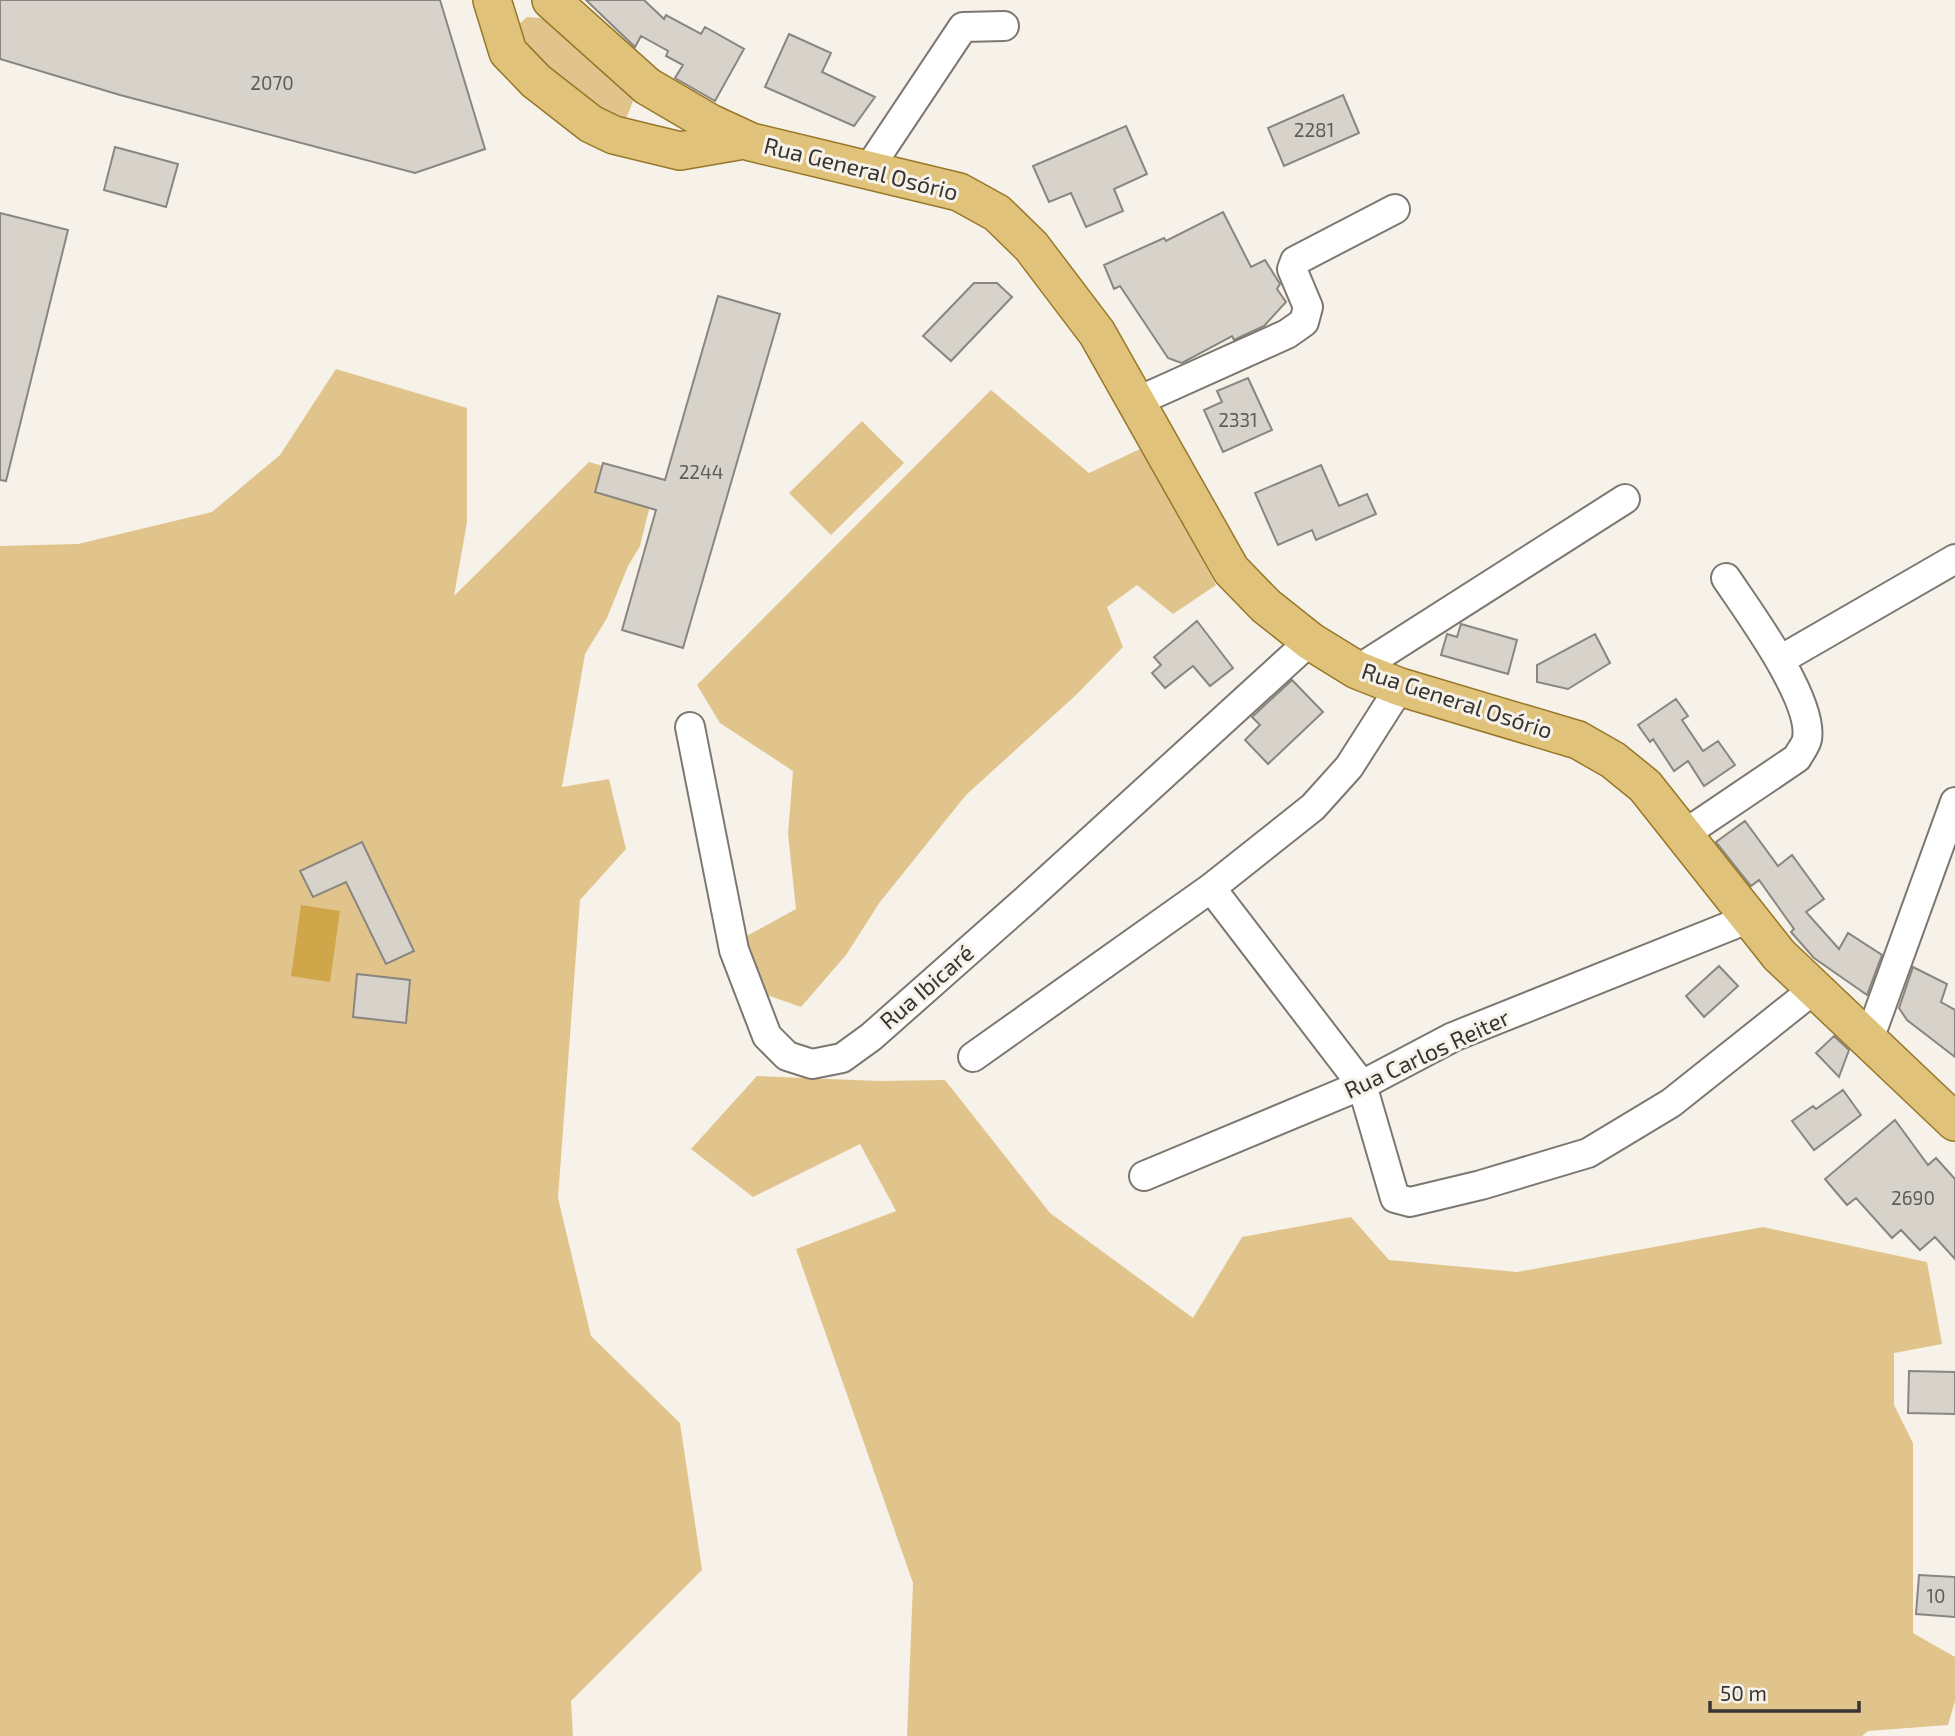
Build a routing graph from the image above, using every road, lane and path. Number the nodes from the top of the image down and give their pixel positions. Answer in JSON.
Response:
{"nodes":[{"id":1,"x":529,"y":0,"type":"edge"},
{"id":2,"x":551,"y":0,"type":"edge"},
{"id":3,"x":496,"y":10,"type":"edge"},
{"id":4,"x":1004,"y":26,"type":"dead end"},
{"id":5,"x":647,"y":86,"type":"junction"},
{"id":6,"x":614,"y":135,"type":"junction"},
{"id":7,"x":744,"y":140,"type":"junction"},
{"id":8,"x":869,"y":168,"type":"junction"},
{"id":9,"x":1395,"y":209,"type":"dead end"},
{"id":10,"x":1138,"y":401,"type":"junction"},
{"id":11,"x":1625,"y":499,"type":"dead end"},
{"id":12,"x":1955,"y":559,"type":"edge"},
{"id":13,"x":1727,"y":578,"type":"dead end"},
{"id":14,"x":1310,"y":641,"type":"junction"},
{"id":15,"x":1780,"y":660,"type":"junction"},
{"id":16,"x":1357,"y":670,"type":"junction"},
{"id":17,"x":1400,"y":687,"type":"junction"},
{"id":18,"x":690,"y":727,"type":"dead end"},
{"id":19,"x":1955,"y":802,"type":"edge"},
{"id":20,"x":1683,"y":835,"type":"junction"},
{"id":21,"x":1211,"y":888,"type":"junction"},
{"id":22,"x":1750,"y":918,"type":"junction"},
{"id":23,"x":1813,"y":990,"type":"junction"},
{"id":24,"x":1868,"y":1042,"type":"junction"},
{"id":25,"x":972,"y":1056,"type":"dead end"},
{"id":26,"x":1362,"y":1085,"type":"junction"},
{"id":27,"x":1955,"y":1122,"type":"edge"},
{"id":28,"x":1144,"y":1176,"type":"dead end"}],
"edges":[{"from":1,"to":3,"type":"main road"},
{"from":2,"to":5,"type":"main road","name":"Rua General Osório"},
{"from":3,"to":6,"type":"main road","name":"Rua General Osório"},
{"from":4,"to":8,"type":"street"},
{"from":5,"to":6,"type":"main road"},
{"from":5,"to":7,"type":"main road","name":"Rua General Osório"},
{"from":6,"to":7,"type":"main road","name":"Rua General Osório"},
{"from":7,"to":8,"type":"main road","name":"Rua General Osório"},
{"from":8,"to":10,"type":"main road","name":"Rua General Osório"},
{"from":9,"to":10,"type":"street"},
{"from":10,"to":14,"type":"main road","name":"Rua General Osório"},
{"from":11,"to":16,"type":"street"},
{"from":12,"to":15,"type":"street"},
{"from":13,"to":15,"type":"street"},
{"from":14,"to":16,"type":"main road","name":"Rua General Osório"},
{"from":14,"to":18,"type":"street","name":"Rua Ibicaré"},
{"from":15,"to":20,"type":"street"},
{"from":16,"to":17,"type":"main road","name":"Rua General Osório"},
{"from":17,"to":20,"type":"main road","name":"Rua General Osório"},
{"from":17,"to":21,"type":"street"},
{"from":19,"to":24,"type":"street"},
{"from":20,"to":22,"type":"main road","name":"Rua General Osório"},
{"from":21,"to":25,"type":"street"},
{"from":21,"to":26,"type":"street"},
{"from":22,"to":23,"type":"main road","name":"Rua General Osório"},
{"from":22,"to":26,"type":"street","name":"Rua Carlos Reiter"},
{"from":23,"to":24,"type":"main road","name":"Rua General Osório"},
{"from":23,"to":26,"type":"street"},
{"from":24,"to":27,"type":"main road","name":"Rua General Osório"},
{"from":26,"to":28,"type":"street","name":"Rua Carlos Reiter"}]}
